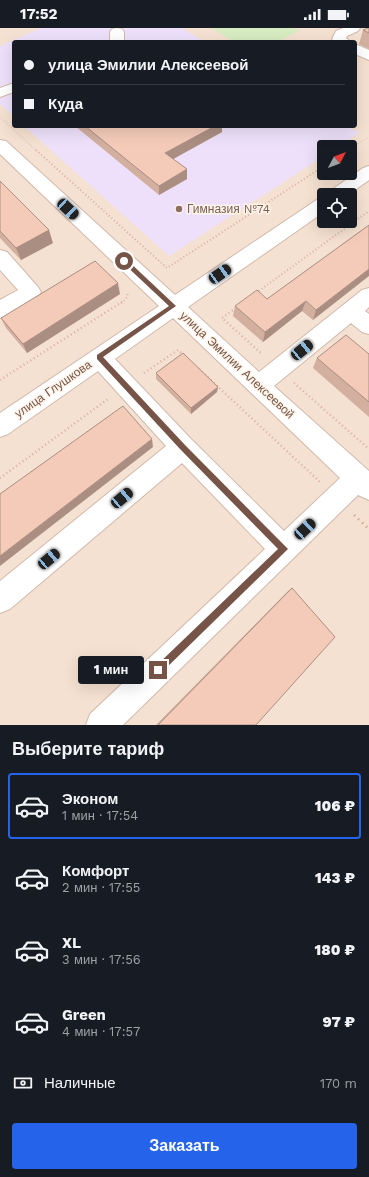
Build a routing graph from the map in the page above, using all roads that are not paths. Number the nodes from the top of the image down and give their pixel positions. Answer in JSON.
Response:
{"nodes":[{"id":1,"x":353,"y":28,"type":"edge"},
{"id":2,"x":341,"y":40,"type":"edge"},
{"id":3,"x":357,"y":49,"type":"edge"},
{"id":4,"x":369,"y":56,"type":"edge"},
{"id":5,"x":12,"y":88,"type":"edge"},
{"id":6,"x":0,"y":93,"type":"edge"},
{"id":7,"x":0,"y":145,"type":"edge"},
{"id":8,"x":369,"y":172,"type":"edge"},
{"id":9,"x":346,"y":188,"type":"edge"},
{"id":10,"x":317,"y":208,"type":"edge"},
{"id":11,"x":0,"y":257,"type":"edge"},
{"id":12,"x":369,"y":296,"type":"edge"},
{"id":13,"x":173,"y":306,"type":"junction"},
{"id":14,"x":0,"y":310,"type":"edge"},
{"id":15,"x":351,"y":311,"type":"junction"},
{"id":16,"x":369,"y":326,"type":"edge"},
{"id":17,"x":99,"y":357,"type":"junction"},
{"id":18,"x":259,"y":385,"type":"junction"},
{"id":19,"x":0,"y":426,"type":"edge"},
{"id":20,"x":183,"y":447,"type":"junction"},
{"id":21,"x":364,"y":483,"type":"edge"},
{"id":22,"x":284,"y":549,"type":"junction"},
{"id":23,"x":0,"y":599,"type":"edge"},
{"id":24,"x":101,"y":725,"type":"edge"}],
"edges":[{"from":1,"to":2,"type":"street"},
{"from":3,"to":4,"type":"street"},
{"from":5,"to":6,"type":"street"},
{"from":7,"to":13,"type":"street","name":"улица Эмилии Алексеевой"},
{"from":8,"to":9,"type":"street"},
{"from":10,"to":13,"type":"street","name":"улица Глушкова"},
{"from":11,"to":14,"type":"street"},
{"from":12,"to":15,"type":"street"},
{"from":13,"to":17,"type":"street","name":"улица Глушкова"},
{"from":13,"to":18,"type":"street","name":"улица Эмилии Алексеевой"},
{"from":15,"to":16,"type":"street"},
{"from":15,"to":18,"type":"street"},
{"from":17,"to":19,"type":"street","name":"улица Глушкова"},
{"from":17,"to":20,"type":"street"},
{"from":18,"to":21,"type":"street","name":"улица Эмилии Алексеевой"},
{"from":20,"to":22,"type":"street"},
{"from":20,"to":23,"type":"street"},
{"from":21,"to":22,"type":"street"},
{"from":22,"to":24,"type":"street"}]}
